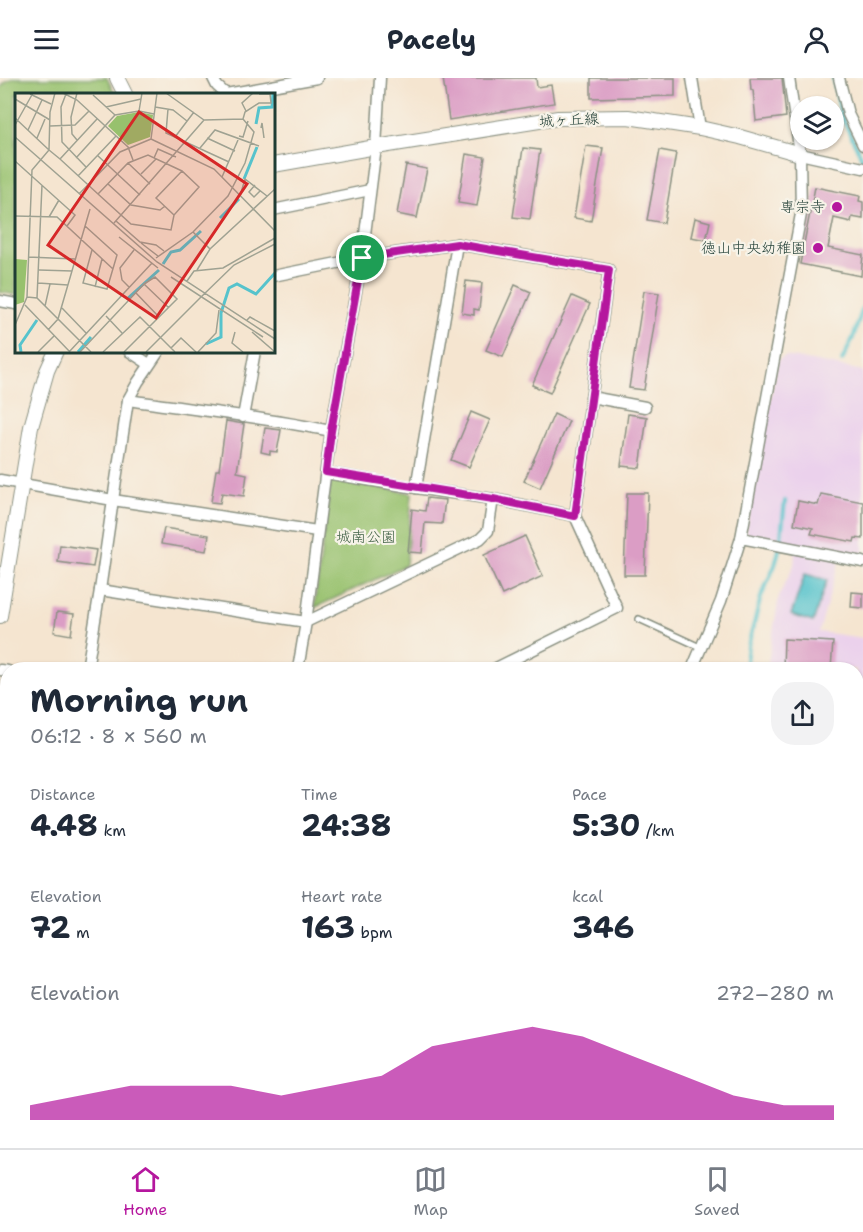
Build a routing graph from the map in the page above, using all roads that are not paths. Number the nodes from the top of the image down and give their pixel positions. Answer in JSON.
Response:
{"nodes":[{"id":1,"x":117,"y":78,"type":"edge"},
{"id":2,"x":213,"y":78,"type":"edge"},
{"id":3,"x":317,"y":78,"type":"edge"},
{"id":4,"x":380,"y":78,"type":"edge"},
{"id":5,"x":692,"y":78,"type":"edge"},
{"id":6,"x":789,"y":78,"type":"edge"},
{"id":7,"x":840,"y":78,"type":"edge"},
{"id":8,"x":293,"y":80,"type":"edge"},
{"id":9,"x":124,"y":93,"type":"edge"},
{"id":10,"x":225,"y":93,"type":"edge"},
{"id":11,"x":231,"y":93,"type":"edge"},
{"id":12,"x":699,"y":128,"type":"junction"},
{"id":13,"x":863,"y":145,"type":"edge"},
{"id":14,"x":375,"y":147,"type":"junction"},
{"id":15,"x":800,"y":154,"type":"junction"},
{"id":16,"x":274,"y":165,"type":"edge"},
{"id":17,"x":863,"y":168,"type":"edge"},
{"id":18,"x":370,"y":190,"type":"junction"},
{"id":19,"x":274,"y":210,"type":"edge"},
{"id":20,"x":457,"y":244,"type":"junction"},
{"id":21,"x":362,"y":258,"type":"junction"},
{"id":22,"x":274,"y":276,"type":"edge"},
{"id":23,"x":0,"y":301,"type":"edge"},
{"id":24,"x":15,"y":304,"type":"edge"},
{"id":25,"x":56,"y":352,"type":"edge"},
{"id":26,"x":131,"y":352,"type":"edge"},
{"id":27,"x":158,"y":352,"type":"edge"},
{"id":28,"x":255,"y":352,"type":"edge"},
{"id":29,"x":149,"y":364,"type":"junction"},
{"id":30,"x":591,"y":397,"type":"junction"},
{"id":31,"x":128,"y":400,"type":"junction"},
{"id":32,"x":645,"y":406,"type":"dead end"},
{"id":33,"x":243,"y":417,"type":"junction"},
{"id":34,"x":331,"y":431,"type":"junction"},
{"id":35,"x":326,"y":472,"type":"junction"},
{"id":36,"x":0,"y":480,"type":"edge"},
{"id":37,"x":22,"y":483,"type":"junction"},
{"id":38,"x":416,"y":488,"type":"junction"},
{"id":39,"x":493,"y":499,"type":"junction"},
{"id":40,"x":113,"y":500,"type":"junction"},
{"id":41,"x":575,"y":516,"type":"junction"},
{"id":42,"x":317,"y":531,"type":"junction"},
{"id":43,"x":741,"y":538,"type":"junction"},
{"id":44,"x":863,"y":562,"type":"edge"},
{"id":45,"x":100,"y":590,"type":"junction"},
{"id":46,"x":0,"y":616,"type":"edge"},
{"id":47,"x":639,"y":619,"type":"dead end"},
{"id":48,"x":306,"y":622,"type":"junction"},
{"id":49,"x":702,"y":648,"type":"junction"},
{"id":50,"x":88,"y":662,"type":"edge"},
{"id":51,"x":299,"y":662,"type":"edge"},
{"id":52,"x":510,"y":662,"type":"edge"},
{"id":53,"x":695,"y":662,"type":"edge"}],
"edges":[{"from":1,"to":9,"type":"street"},
{"from":2,"to":10,"type":"street"},
{"from":3,"to":8,"type":"street"},
{"from":4,"to":14,"type":"street"},
{"from":5,"to":12,"type":"street"},
{"from":6,"to":15,"type":"street"},
{"from":7,"to":13,"type":"street"},
{"from":8,"to":11,"type":"street"},
{"from":12,"to":14,"type":"street","name":"城ヶ丘線"},
{"from":12,"to":15,"type":"street","name":"城ヶ丘線"},
{"from":14,"to":16,"type":"street","name":"城ヶ丘線"},
{"from":14,"to":18,"type":"street"},
{"from":15,"to":17,"type":"street","name":"城ヶ丘線"},
{"from":15,"to":43,"type":"street"},
{"from":18,"to":19,"type":"street"},
{"from":18,"to":21,"type":"street"},
{"from":20,"to":21,"type":"street"},
{"from":20,"to":30,"type":"street"},
{"from":20,"to":38,"type":"street"},
{"from":21,"to":22,"type":"street"},
{"from":21,"to":34,"type":"street"},
{"from":23,"to":24,"type":"street"},
{"from":25,"to":37,"type":"street"},
{"from":26,"to":29,"type":"street"},
{"from":27,"to":29,"type":"street"},
{"from":28,"to":33,"type":"street"},
{"from":29,"to":31,"type":"street"},
{"from":30,"to":32,"type":"street"},
{"from":30,"to":41,"type":"street"},
{"from":31,"to":33,"type":"street"},
{"from":31,"to":40,"type":"street"},
{"from":33,"to":34,"type":"street"},
{"from":34,"to":35,"type":"street"},
{"from":35,"to":38,"type":"street"},
{"from":35,"to":42,"type":"street"},
{"from":36,"to":37,"type":"street"},
{"from":37,"to":40,"type":"street"},
{"from":37,"to":46,"type":"street"},
{"from":38,"to":39,"type":"street"},
{"from":39,"to":41,"type":"street"},
{"from":39,"to":48,"type":"street"},
{"from":40,"to":42,"type":"street"},
{"from":40,"to":45,"type":"street"},
{"from":41,"to":52,"type":"street"},
{"from":42,"to":48,"type":"street"},
{"from":43,"to":44,"type":"street"},
{"from":43,"to":49,"type":"street"},
{"from":45,"to":48,"type":"street"},
{"from":45,"to":50,"type":"street"},
{"from":47,"to":49,"type":"lane"},
{"from":48,"to":51,"type":"street"},
{"from":49,"to":53,"type":"street"}]}
